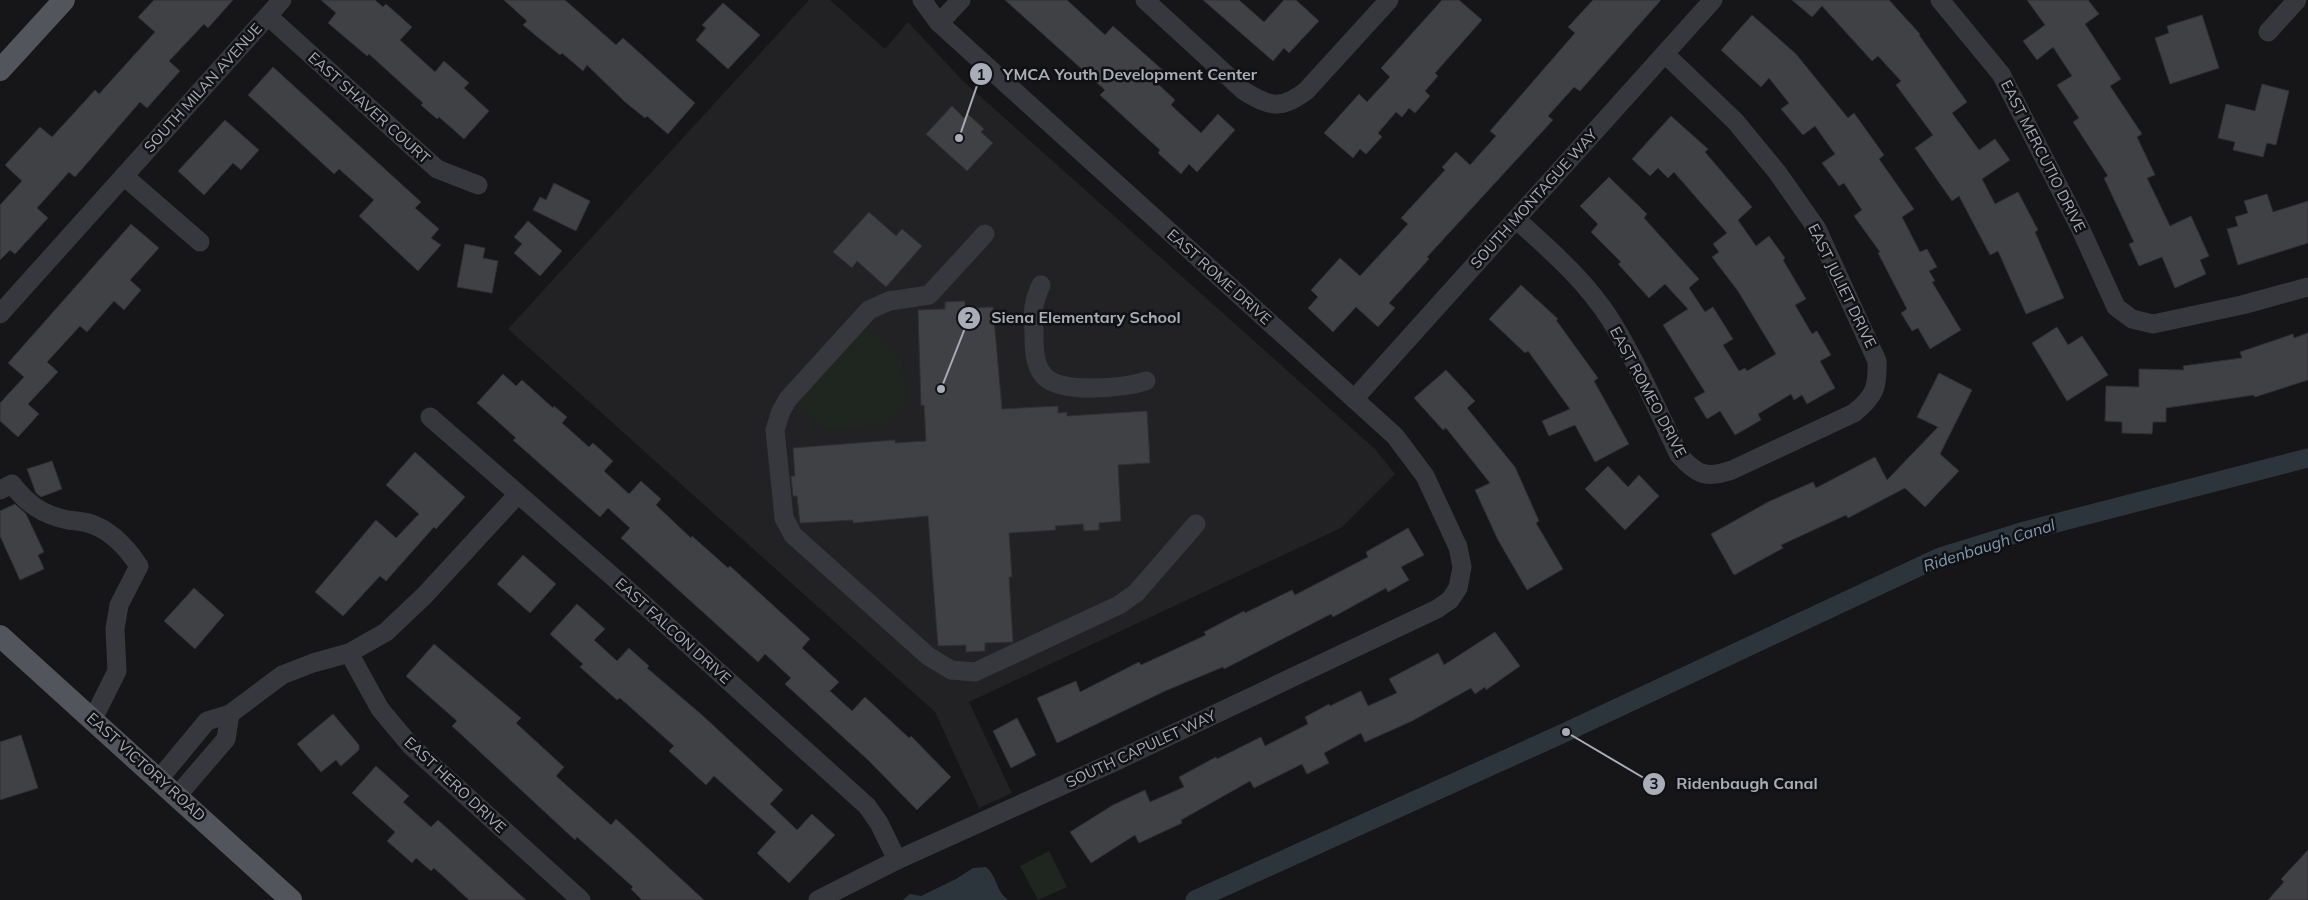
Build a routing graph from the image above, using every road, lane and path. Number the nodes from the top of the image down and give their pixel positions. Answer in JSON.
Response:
{"nodes":[{"id":1,"x":64,"y":0,"type":"edge"},
{"id":2,"x":282,"y":0,"type":"edge"},
{"id":3,"x":922,"y":0,"type":"edge"},
{"id":4,"x":961,"y":0,"type":"edge"},
{"id":5,"x":1145,"y":0,"type":"edge"},
{"id":6,"x":1389,"y":0,"type":"edge"},
{"id":7,"x":1713,"y":0,"type":"edge"},
{"id":8,"x":1940,"y":0,"type":"edge"},
{"id":9,"x":2297,"y":0,"type":"edge"},
{"id":10,"x":268,"y":16,"type":"junction"},
{"id":11,"x":939,"y":23,"type":"junction"},
{"id":12,"x":2268,"y":32,"type":"dead end"},
{"id":13,"x":1664,"y":54,"type":"junction"},
{"id":14,"x":0,"y":70,"type":"edge"},
{"id":15,"x":124,"y":176,"type":"junction"},
{"id":16,"x":478,"y":185,"type":"dead end"},
{"id":17,"x":1516,"y":218,"type":"junction"},
{"id":18,"x":985,"y":234,"type":"dead end"},
{"id":19,"x":200,"y":242,"type":"dead end"},
{"id":20,"x":1041,"y":285,"type":"dead end"},
{"id":21,"x":2308,"y":287,"type":"edge"},
{"id":22,"x":0,"y":314,"type":"edge"},
{"id":23,"x":1146,"y":381,"type":"dead end"},
{"id":24,"x":1354,"y":398,"type":"junction"},
{"id":25,"x":430,"y":417,"type":"dead end"},
{"id":26,"x":1702,"y":474,"type":"joint"},
{"id":27,"x":0,"y":490,"type":"edge"},
{"id":28,"x":518,"y":494,"type":"junction"},
{"id":29,"x":1196,"y":524,"type":"dead end"},
{"id":30,"x":1458,"y":588,"type":"joint"},
{"id":31,"x":0,"y":636,"type":"edge"},
{"id":32,"x":349,"y":653,"type":"junction"},
{"id":33,"x":230,"y":714,"type":"junction"},
{"id":34,"x":93,"y":719,"type":"junction"},
{"id":35,"x":159,"y":778,"type":"junction"},
{"id":36,"x":177,"y":796,"type":"junction"},
{"id":37,"x":897,"y":860,"type":"junction"},
{"id":38,"x":291,"y":900,"type":"edge"},
{"id":39,"x":581,"y":900,"type":"edge"},
{"id":40,"x":818,"y":900,"type":"edge"}],
"edges":[{"from":1,"to":14,"type":"main road"},
{"from":2,"to":10,"type":"street","name":"SOUTH MILAN AVENUE"},
{"from":3,"to":11,"type":"street","name":"EAST ROME DRIVE"},
{"from":4,"to":11,"type":"street"},
{"from":5,"to":6,"type":"street"},
{"from":7,"to":13,"type":"street","name":"SOUTH MONTAGUE WAY"},
{"from":8,"to":21,"type":"street","name":"EAST MERCUTIO DRIVE"},
{"from":9,"to":12,"type":"street"},
{"from":10,"to":15,"type":"street","name":"SOUTH MILAN AVENUE"},
{"from":10,"to":16,"type":"street","name":"EAST SHAVER COURT"},
{"from":11,"to":24,"type":"street","name":"EAST ROME DRIVE"},
{"from":13,"to":17,"type":"street","name":"SOUTH MONTAGUE WAY"},
{"from":13,"to":26,"type":"street","name":"EAST JULIET DRIVE"},
{"from":15,"to":19,"type":"street"},
{"from":15,"to":22,"type":"street","name":"SOUTH MILAN AVENUE"},
{"from":17,"to":24,"type":"street","name":"SOUTH MONTAGUE WAY"},
{"from":17,"to":26,"type":"street","name":"EAST ROMEO DRIVE"},
{"from":18,"to":29,"type":"street"},
{"from":20,"to":23,"type":"street"},
{"from":24,"to":30,"type":"street","name":"EAST ROME DRIVE"},
{"from":25,"to":28,"type":"street","name":"EAST FALCON DRIVE"},
{"from":27,"to":34,"type":"street"},
{"from":28,"to":32,"type":"street"},
{"from":28,"to":37,"type":"street","name":"EAST FALCON DRIVE"},
{"from":30,"to":37,"type":"street","name":"SOUTH CAPULET WAY"},
{"from":31,"to":34,"type":"main road","name":"EAST VICTORY ROAD"},
{"from":32,"to":33,"type":"street"},
{"from":32,"to":39,"type":"street","name":"EAST HERO DRIVE"},
{"from":33,"to":35,"type":"street"},
{"from":33,"to":36,"type":"street"},
{"from":34,"to":35,"type":"main road","name":"EAST VICTORY ROAD"},
{"from":35,"to":36,"type":"main road","name":"EAST VICTORY ROAD"},
{"from":36,"to":38,"type":"main road","name":"EAST VICTORY ROAD"},
{"from":37,"to":40,"type":"street","name":"SOUTH CAPULET WAY"}]}
